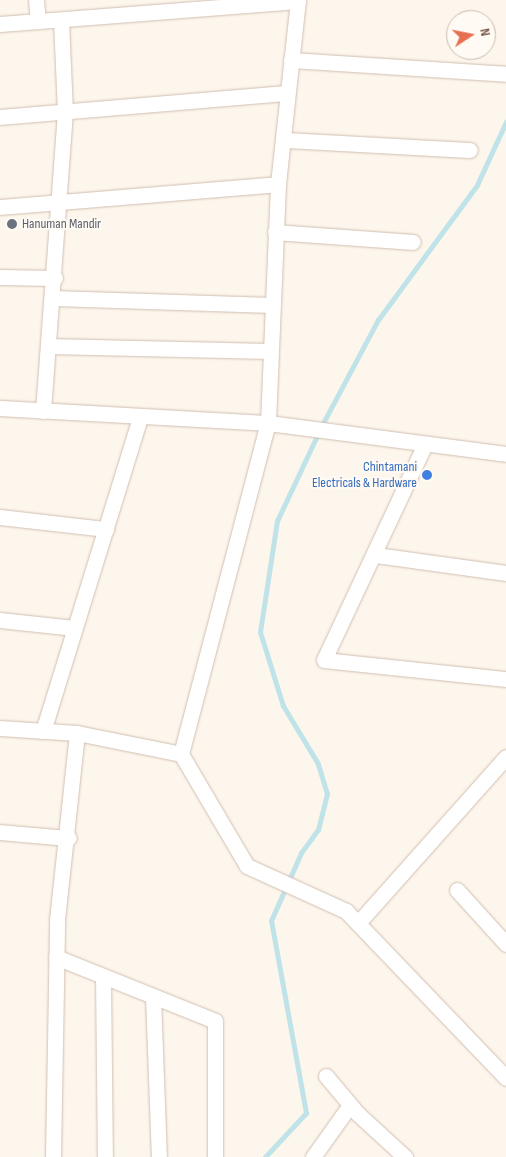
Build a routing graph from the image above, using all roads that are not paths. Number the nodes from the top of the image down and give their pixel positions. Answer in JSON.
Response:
{"nodes":[{"id":1,"x":36,"y":0,"type":"edge"},
{"id":2,"x":298,"y":0,"type":"edge"},
{"id":3,"x":217,"y":4,"type":"edge"},
{"id":4,"x":61,"y":20,"type":"junction"},
{"id":5,"x":38,"y":21,"type":"junction"},
{"id":6,"x":0,"y":24,"type":"edge"},
{"id":7,"x":291,"y":60,"type":"junction"},
{"id":8,"x":506,"y":74,"type":"edge"},
{"id":9,"x":287,"y":93,"type":"junction"},
{"id":10,"x":65,"y":112,"type":"junction"},
{"id":11,"x":0,"y":117,"type":"edge"},
{"id":12,"x":285,"y":140,"type":"junction"},
{"id":13,"x":470,"y":150,"type":"dead end"},
{"id":14,"x":278,"y":184,"type":"junction"},
{"id":15,"x":60,"y":203,"type":"junction"},
{"id":16,"x":0,"y":206,"type":"edge"},
{"id":17,"x":275,"y":232,"type":"junction"},
{"id":18,"x":413,"y":242,"type":"dead end"},
{"id":19,"x":0,"y":277,"type":"edge"},
{"id":20,"x":55,"y":278,"type":"junction"},
{"id":21,"x":53,"y":298,"type":"junction"},
{"id":22,"x":272,"y":305,"type":"junction"},
{"id":23,"x":48,"y":346,"type":"junction"},
{"id":24,"x":270,"y":351,"type":"junction"},
{"id":25,"x":0,"y":408,"type":"edge"},
{"id":26,"x":43,"y":411,"type":"junction"},
{"id":27,"x":140,"y":417,"type":"junction"},
{"id":28,"x":268,"y":423,"type":"junction"},
{"id":29,"x":425,"y":444,"type":"junction"},
{"id":30,"x":506,"y":454,"type":"edge"},
{"id":31,"x":0,"y":516,"type":"edge"},
{"id":32,"x":106,"y":529,"type":"junction"},
{"id":33,"x":376,"y":555,"type":"junction"},
{"id":34,"x":506,"y":573,"type":"edge"},
{"id":35,"x":0,"y":620,"type":"edge"},
{"id":36,"x":75,"y":628,"type":"junction"},
{"id":37,"x":506,"y":679,"type":"edge"},
{"id":38,"x":0,"y":728,"type":"edge"},
{"id":39,"x":44,"y":731,"type":"junction"},
{"id":40,"x":77,"y":733,"type":"junction"},
{"id":41,"x":181,"y":754,"type":"junction"},
{"id":42,"x":506,"y":757,"type":"edge"},
{"id":43,"x":0,"y":832,"type":"edge"},
{"id":44,"x":69,"y":838,"type":"junction"},
{"id":45,"x":457,"y":890,"type":"dead end"},
{"id":46,"x":358,"y":923,"type":"junction"},
{"id":47,"x":506,"y":944,"type":"edge"},
{"id":48,"x":56,"y":957,"type":"junction"},
{"id":49,"x":103,"y":976,"type":"junction"},
{"id":50,"x":152,"y":996,"type":"junction"},
{"id":51,"x":326,"y":1076,"type":"dead end"},
{"id":52,"x":506,"y":1078,"type":"edge"},
{"id":53,"x":350,"y":1105,"type":"junction"},
{"id":54,"x":53,"y":1157,"type":"edge"},
{"id":55,"x":105,"y":1157,"type":"edge"},
{"id":56,"x":159,"y":1157,"type":"edge"},
{"id":57,"x":215,"y":1157,"type":"edge"},
{"id":58,"x":313,"y":1157,"type":"edge"},
{"id":59,"x":405,"y":1157,"type":"edge"}],
"edges":[{"from":1,"to":5,"type":"street"},
{"from":2,"to":3,"type":"street"},
{"from":2,"to":7,"type":"street"},
{"from":3,"to":4,"type":"street"},
{"from":4,"to":5,"type":"street"},
{"from":4,"to":10,"type":"street"},
{"from":5,"to":6,"type":"street"},
{"from":7,"to":8,"type":"street"},
{"from":7,"to":9,"type":"street"},
{"from":9,"to":10,"type":"street"},
{"from":9,"to":12,"type":"street"},
{"from":10,"to":11,"type":"street"},
{"from":10,"to":15,"type":"street"},
{"from":12,"to":13,"type":"street"},
{"from":12,"to":14,"type":"street"},
{"from":14,"to":15,"type":"street"},
{"from":14,"to":17,"type":"street"},
{"from":15,"to":16,"type":"street"},
{"from":15,"to":20,"type":"street"},
{"from":17,"to":18,"type":"street"},
{"from":17,"to":22,"type":"street"},
{"from":19,"to":20,"type":"street"},
{"from":20,"to":21,"type":"street"},
{"from":21,"to":22,"type":"street"},
{"from":21,"to":23,"type":"street"},
{"from":22,"to":24,"type":"street"},
{"from":23,"to":24,"type":"street"},
{"from":23,"to":26,"type":"street"},
{"from":24,"to":28,"type":"street"},
{"from":25,"to":26,"type":"street"},
{"from":26,"to":27,"type":"street"},
{"from":27,"to":28,"type":"street"},
{"from":27,"to":32,"type":"street"},
{"from":28,"to":29,"type":"street"},
{"from":28,"to":41,"type":"street"},
{"from":29,"to":30,"type":"street"},
{"from":29,"to":33,"type":"street"},
{"from":31,"to":32,"type":"street"},
{"from":32,"to":36,"type":"street"},
{"from":33,"to":34,"type":"street"},
{"from":33,"to":37,"type":"street"},
{"from":35,"to":36,"type":"street"},
{"from":36,"to":39,"type":"street"},
{"from":38,"to":39,"type":"street"},
{"from":39,"to":40,"type":"street"},
{"from":40,"to":41,"type":"street"},
{"from":40,"to":44,"type":"street"},
{"from":41,"to":46,"type":"street"},
{"from":42,"to":46,"type":"street"},
{"from":43,"to":44,"type":"street"},
{"from":44,"to":48,"type":"street"},
{"from":45,"to":47,"type":"street"},
{"from":46,"to":52,"type":"street"},
{"from":48,"to":49,"type":"street"},
{"from":48,"to":54,"type":"street"},
{"from":49,"to":50,"type":"street"},
{"from":49,"to":55,"type":"street"},
{"from":50,"to":56,"type":"street"},
{"from":50,"to":57,"type":"street"},
{"from":51,"to":53,"type":"street"},
{"from":53,"to":58,"type":"street"},
{"from":53,"to":59,"type":"street"}]}
